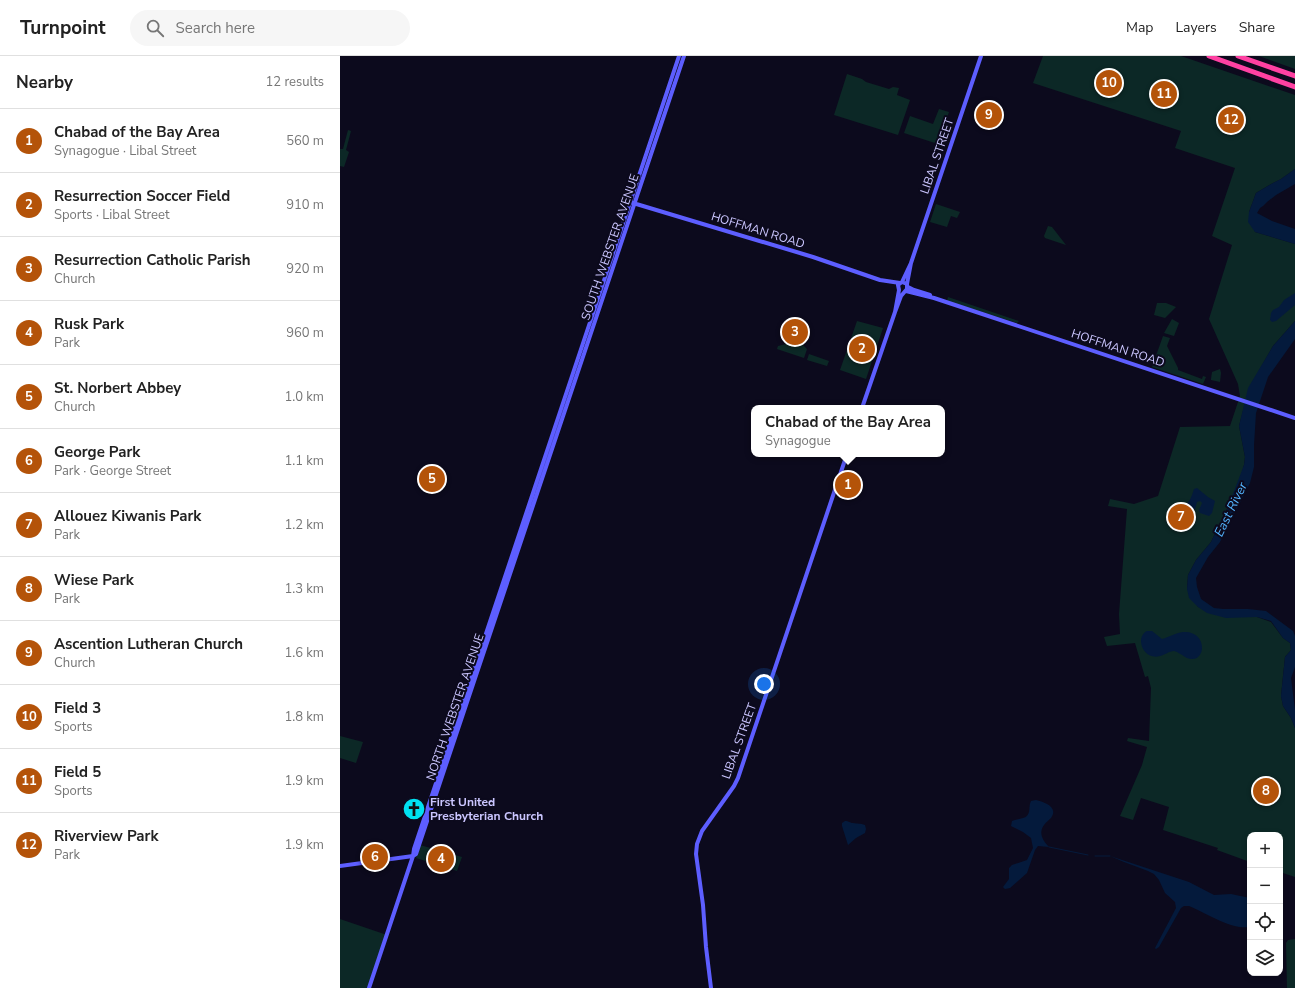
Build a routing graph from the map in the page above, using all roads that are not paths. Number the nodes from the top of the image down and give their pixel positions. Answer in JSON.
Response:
{"nodes":[{"id":1,"x":679,"y":56,"type":"edge"},
{"id":2,"x":684,"y":56,"type":"edge"},
{"id":3,"x":981,"y":56,"type":"edge"},
{"id":4,"x":1209,"y":56,"type":"edge"},
{"id":5,"x":1238,"y":56,"type":"edge"},
{"id":6,"x":1295,"y":76,"type":"edge"},
{"id":7,"x":1295,"y":87,"type":"edge"},
{"id":8,"x":664,"y":110,"type":"junction"},
{"id":9,"x":632,"y":203,"type":"junction"},
{"id":10,"x":911,"y":263,"type":"junction"},
{"id":11,"x":880,"y":280,"type":"junction"},
{"id":12,"x":901,"y":283,"type":"junction"},
{"id":13,"x":907,"y":285,"type":"junction"},
{"id":14,"x":898,"y":289,"type":"junction"},
{"id":15,"x":905,"y":292,"type":"junction"},
{"id":16,"x":934,"y":298,"type":"junction"},
{"id":17,"x":894,"y":312,"type":"junction"},
{"id":18,"x":863,"y":405,"type":"edge"},
{"id":19,"x":1295,"y":418,"type":"edge"},
{"id":20,"x":552,"y":443,"type":"junction"},
{"id":21,"x":846,"y":457,"type":"edge"},
{"id":22,"x":414,"y":849,"type":"junction"},
{"id":23,"x":413,"y":856,"type":"junction"},
{"id":24,"x":386,"y":860,"type":"junction"},
{"id":25,"x":340,"y":866,"type":"edge"},
{"id":26,"x":369,"y":988,"type":"edge"},
{"id":27,"x":711,"y":988,"type":"edge"}],
"edges":[{"from":1,"to":8,"type":"street","name":"SOUTH WEBSTER AVENUE"},
{"from":2,"to":8,"type":"street","name":"SOUTH WEBSTER AVENUE"},
{"from":3,"to":10,"type":"street","name":"LIBAL STREET"},
{"from":4,"to":7,"type":"highway"},
{"from":5,"to":6,"type":"highway"},
{"from":8,"to":9,"type":"street","name":"SOUTH WEBSTER AVENUE"},
{"from":9,"to":11,"type":"street","name":"HOFFMAN ROAD"},
{"from":9,"to":20,"type":"street","name":"SOUTH WEBSTER AVENUE"},
{"from":10,"to":12,"type":"street","name":"LIBAL STREET"},
{"from":10,"to":13,"type":"street","name":"LIBAL STREET"},
{"from":11,"to":12,"type":"street","name":"HOFFMAN ROAD"},
{"from":11,"to":14,"type":"street","name":"HOFFMAN ROAD"},
{"from":12,"to":13,"type":"street","name":"HOFFMAN ROAD"},
{"from":12,"to":14,"type":"street","name":"LIBAL STREET"},
{"from":13,"to":15,"type":"street","name":"LIBAL STREET"},
{"from":13,"to":16,"type":"street","name":"HOFFMAN ROAD"},
{"from":14,"to":15,"type":"street","name":"HOFFMAN ROAD"},
{"from":14,"to":17,"type":"street"},
{"from":15,"to":16,"type":"street","name":"HOFFMAN ROAD"},
{"from":15,"to":17,"type":"street"},
{"from":16,"to":19,"type":"street","name":"HOFFMAN ROAD"},
{"from":17,"to":18,"type":"street"},
{"from":20,"to":22,"type":"street","name":"NORTH WEBSTER AVENUE"},
{"from":20,"to":23,"type":"street","name":"NORTH WEBSTER AVENUE"},
{"from":21,"to":27,"type":"street","name":"LIBAL STREET"},
{"from":22,"to":23,"type":"street","name":"NORTH WEBSTER AVENUE"},
{"from":22,"to":24,"type":"street"},
{"from":23,"to":24,"type":"street"},
{"from":23,"to":26,"type":"street"},
{"from":24,"to":25,"type":"street"}]}
